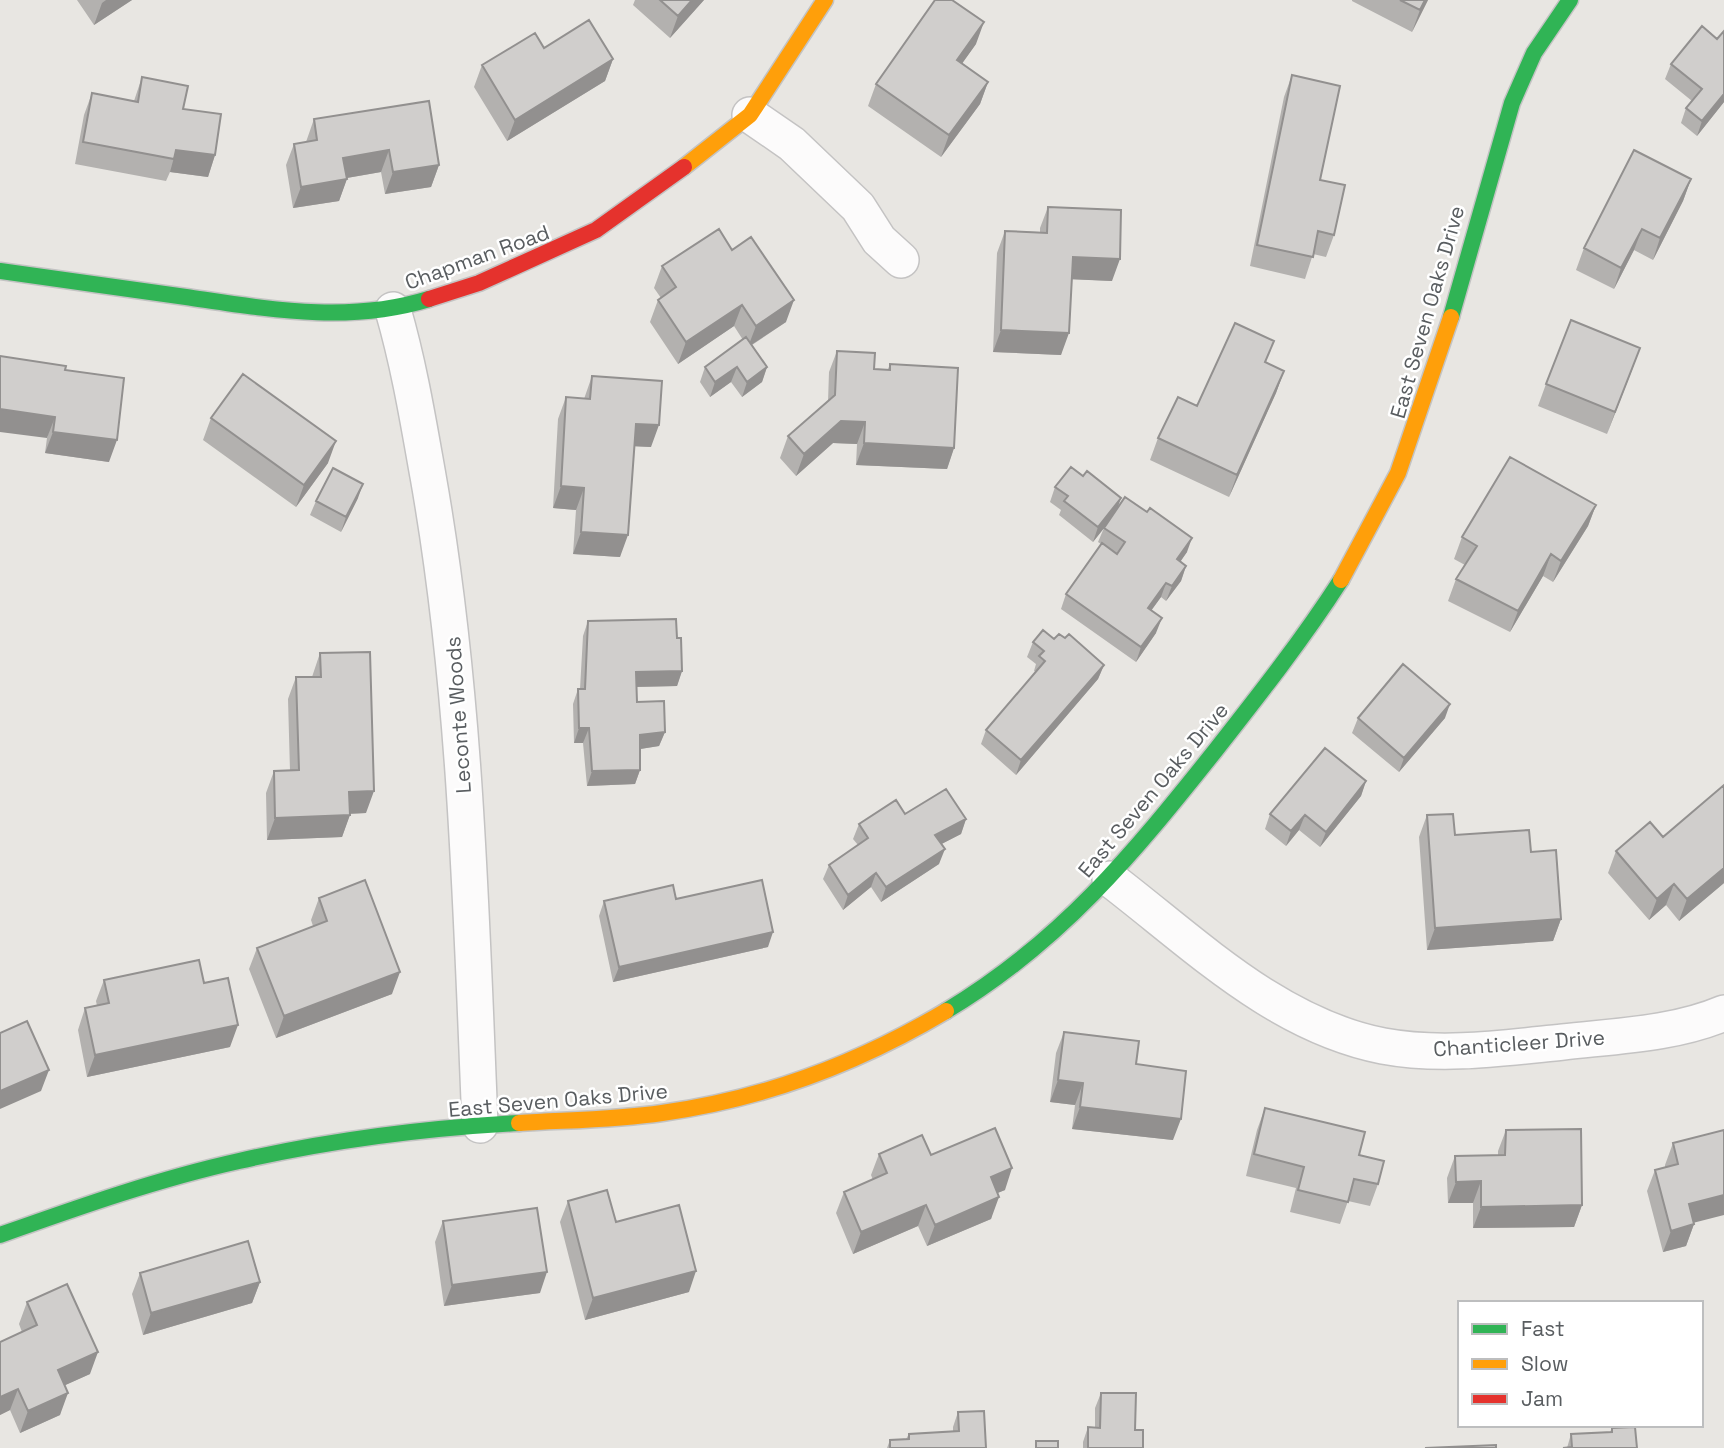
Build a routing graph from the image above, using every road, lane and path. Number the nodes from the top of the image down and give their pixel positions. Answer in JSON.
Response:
{"nodes":[{"id":1,"x":825,"y":0,"type":"edge"},
{"id":2,"x":1570,"y":0,"type":"edge"},
{"id":3,"x":750,"y":115,"type":"junction"},
{"id":4,"x":901,"y":260,"type":"dead end"},
{"id":5,"x":0,"y":271,"type":"edge"},
{"id":6,"x":393,"y":310,"type":"junction"},
{"id":7,"x":1111,"y":879,"type":"junction"},
{"id":8,"x":1724,"y":1013,"type":"edge"},
{"id":9,"x":480,"y":1125,"type":"junction"},
{"id":10,"x":0,"y":1235,"type":"edge"}],
"edges":[{"from":1,"to":3,"type":"street","name":"Chapman Road"},
{"from":2,"to":7,"type":"street","name":"East Seven Oaks Drive"},
{"from":3,"to":4,"type":"street"},
{"from":3,"to":6,"type":"street","name":"Chapman Road"},
{"from":5,"to":6,"type":"street","name":"Chapman Road"},
{"from":6,"to":9,"type":"street","name":"Leconte Woods"},
{"from":7,"to":8,"type":"street","name":"Chanticleer Drive"},
{"from":7,"to":9,"type":"street","name":"East Seven Oaks Drive"},
{"from":9,"to":10,"type":"street","name":"East Seven Oaks Drive"}]}
